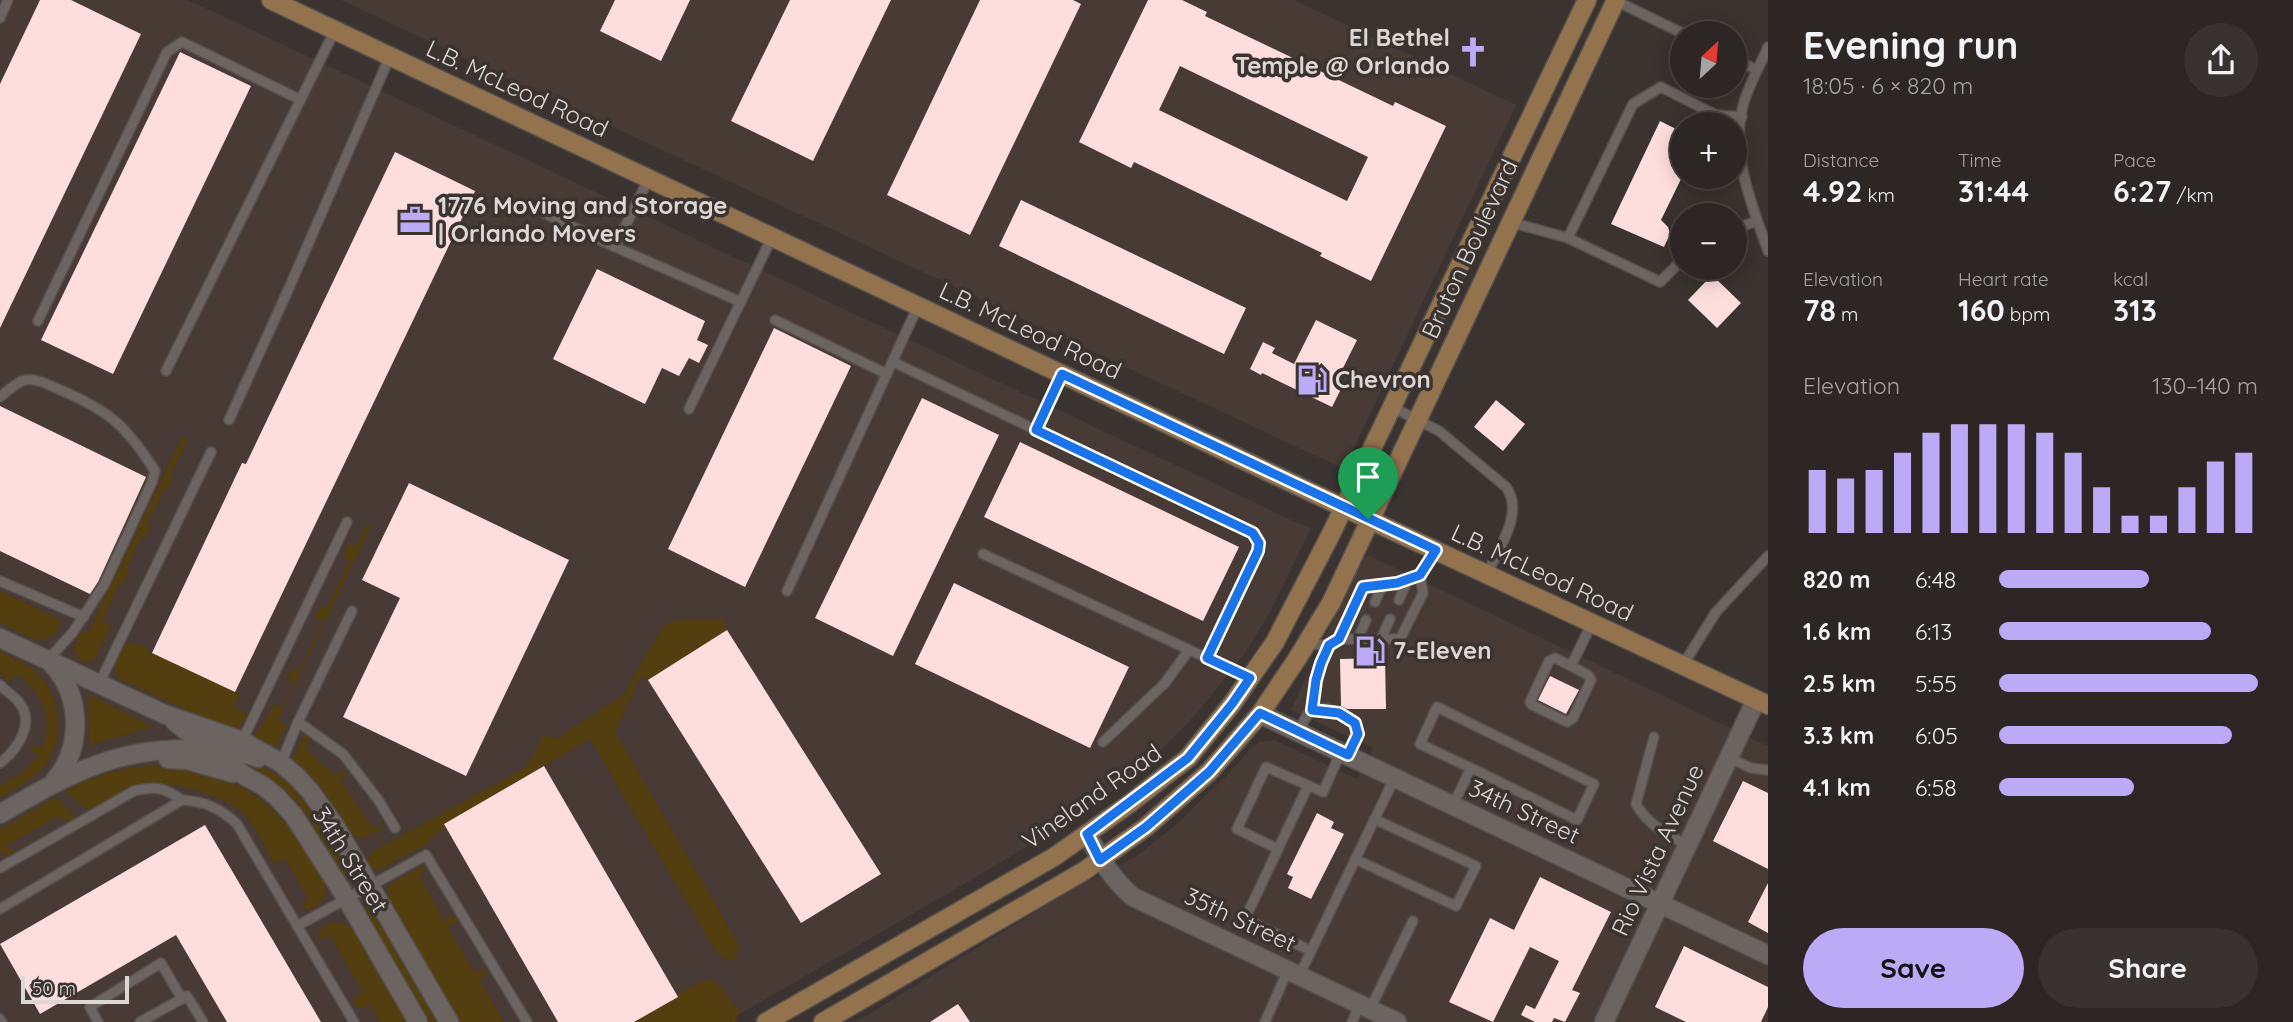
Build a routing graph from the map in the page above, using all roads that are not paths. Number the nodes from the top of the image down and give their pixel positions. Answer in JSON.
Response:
{"nodes":[{"id":1,"x":8,"y":0,"type":"edge"},
{"id":2,"x":271,"y":0,"type":"edge"},
{"id":3,"x":1587,"y":0,"type":"edge"},
{"id":4,"x":1615,"y":0,"type":"edge"},
{"id":5,"x":0,"y":19,"type":"edge"},
{"id":6,"x":1670,"y":27,"type":"edge"},
{"id":7,"x":335,"y":30,"type":"junction"},
{"id":8,"x":1768,"y":47,"type":"edge"},
{"id":9,"x":390,"y":56,"type":"junction"},
{"id":10,"x":1747,"y":65,"type":"edge"},
{"id":11,"x":1757,"y":70,"type":"junction"},
{"id":12,"x":299,"y":99,"type":"junction"},
{"id":13,"x":1710,"y":112,"type":"edge"},
{"id":14,"x":1742,"y":112,"type":"edge"},
{"id":15,"x":649,"y":178,"type":"junction"},
{"id":16,"x":1747,"y":180,"type":"edge"},
{"id":17,"x":545,"y":214,"type":"dead end"},
{"id":18,"x":1757,"y":221,"type":"junction"},
{"id":19,"x":1510,"y":222,"type":"junction"},
{"id":20,"x":1747,"y":224,"type":"edge"},
{"id":21,"x":772,"y":237,"type":"junction"},
{"id":22,"x":1568,"y":238,"type":"junction"},
{"id":23,"x":615,"y":247,"type":"junction"},
{"id":24,"x":1768,"y":251,"type":"edge"},
{"id":25,"x":1670,"y":272,"type":"edge"},
{"id":26,"x":741,"y":302,"type":"junction"},
{"id":27,"x":919,"y":306,"type":"junction"},
{"id":28,"x":775,"y":320,"type":"dead end"},
{"id":29,"x":38,"y":321,"type":"dead end"},
{"id":30,"x":893,"y":362,"type":"junction"},
{"id":31,"x":166,"y":371,"type":"dead end"},
{"id":32,"x":887,"y":374,"type":"junction"},
{"id":33,"x":1062,"y":374,"type":"junction"},
{"id":34,"x":0,"y":397,"type":"edge"},
{"id":35,"x":1392,"y":407,"type":"junction"},
{"id":36,"x":689,"y":409,"type":"dead end"},
{"id":37,"x":1416,"y":419,"type":"junction"},
{"id":38,"x":229,"y":420,"type":"dead end"},
{"id":39,"x":1036,"y":430,"type":"junction"},
{"id":40,"x":211,"y":452,"type":"dead end"},
{"id":41,"x":1344,"y":507,"type":"junction"},
{"id":42,"x":1368,"y":519,"type":"junction"},
{"id":43,"x":347,"y":522,"type":"dead end"},
{"id":44,"x":1436,"y":550,"type":"junction"},
{"id":45,"x":982,"y":554,"type":"dead end"},
{"id":46,"x":1768,"y":556,"type":"edge"},
{"id":47,"x":1487,"y":574,"type":"junction"},
{"id":48,"x":1420,"y":575,"type":"junction"},
{"id":49,"x":1408,"y":579,"type":"junction"},
{"id":50,"x":0,"y":582,"type":"edge"},
{"id":51,"x":1382,"y":584,"type":"junction"},
{"id":52,"x":787,"y":591,"type":"dead end"},
{"id":53,"x":1399,"y":600,"type":"dead end"},
{"id":54,"x":1375,"y":602,"type":"dead end"},
{"id":55,"x":352,"y":611,"type":"dead end"},
{"id":56,"x":84,"y":617,"type":"junction"},
{"id":57,"x":1390,"y":619,"type":"dead end"},
{"id":58,"x":1366,"y":620,"type":"dead end"},
{"id":59,"x":1592,"y":623,"type":"junction"},
{"id":60,"x":0,"y":638,"type":"edge"},
{"id":61,"x":1339,"y":639,"type":"junction"},
{"id":62,"x":1358,"y":639,"type":"junction"},
{"id":63,"x":1381,"y":639,"type":"junction"},
{"id":64,"x":1306,"y":644,"type":"junction"},
{"id":65,"x":1329,"y":645,"type":"junction"},
{"id":66,"x":1189,"y":650,"type":"junction"},
{"id":67,"x":1207,"y":658,"type":"junction"},
{"id":68,"x":48,"y":660,"type":"junction"},
{"id":69,"x":1683,"y":665,"type":"junction"},
{"id":70,"x":1571,"y":666,"type":"junction"},
{"id":71,"x":1250,"y":678,"type":"junction"},
{"id":72,"x":99,"y":684,"type":"junction"},
{"id":73,"x":0,"y":685,"type":"edge"},
{"id":74,"x":1762,"y":703,"type":"edge"},
{"id":75,"x":1312,"y":710,"type":"junction"},
{"id":76,"x":1260,"y":713,"type":"junction"},
{"id":77,"x":164,"y":714,"type":"junction"},
{"id":78,"x":298,"y":722,"type":"junction"},
{"id":79,"x":1298,"y":732,"type":"junction"},
{"id":80,"x":1654,"y":737,"type":"dead end"},
{"id":81,"x":242,"y":741,"type":"junction"},
{"id":82,"x":1102,"y":742,"type":"dead end"},
{"id":83,"x":210,"y":750,"type":"junction"},
{"id":84,"x":1344,"y":754,"type":"junction"},
{"id":85,"x":1729,"y":758,"type":"junction"},
{"id":86,"x":109,"y":759,"type":"junction"},
{"id":87,"x":0,"y":763,"type":"edge"},
{"id":88,"x":281,"y":763,"type":"junction"},
{"id":89,"x":1471,"y":768,"type":"junction"},
{"id":90,"x":1768,"y":770,"type":"edge"},
{"id":91,"x":245,"y":776,"type":"junction"},
{"id":92,"x":1395,"y":777,"type":"junction"},
{"id":93,"x":52,"y":783,"type":"junction"},
{"id":94,"x":1308,"y":786,"type":"junction"},
{"id":95,"x":310,"y":790,"type":"junction"},
{"id":96,"x":182,"y":800,"type":"junction"},
{"id":97,"x":1453,"y":805,"type":"junction"},
{"id":98,"x":0,"y":814,"type":"edge"},
{"id":99,"x":1374,"y":819,"type":"junction"},
{"id":100,"x":395,"y":828,"type":"dead end"},
{"id":101,"x":1087,"y":834,"type":"junction"},
{"id":102,"x":1688,"y":845,"type":"junction"},
{"id":103,"x":1278,"y":849,"type":"junction"},
{"id":104,"x":1355,"y":859,"type":"junction"},
{"id":105,"x":1100,"y":860,"type":"junction"},
{"id":106,"x":0,"y":868,"type":"edge"},
{"id":107,"x":371,"y":887,"type":"junction"},
{"id":108,"x":347,"y":899,"type":"junction"},
{"id":109,"x":1660,"y":903,"type":"junction"},
{"id":110,"x":0,"y":908,"type":"edge"},
{"id":111,"x":1413,"y":921,"type":"dead end"},
{"id":112,"x":298,"y":926,"type":"junction"},
{"id":113,"x":1311,"y":951,"type":"junction"},
{"id":114,"x":1768,"y":955,"type":"edge"},
{"id":115,"x":1294,"y":973,"type":"junction"},
{"id":116,"x":182,"y":999,"type":"junction"},
{"id":117,"x":1365,"y":1007,"type":"junction"},
{"id":118,"x":98,"y":1022,"type":"edge"},
{"id":119,"x":139,"y":1022,"type":"edge"},
{"id":120,"x":203,"y":1022,"type":"edge"},
{"id":121,"x":354,"y":1022,"type":"edge"},
{"id":122,"x":418,"y":1022,"type":"edge"},
{"id":123,"x":449,"y":1022,"type":"edge"},
{"id":124,"x":527,"y":1022,"type":"edge"},
{"id":125,"x":766,"y":1022,"type":"edge"},
{"id":126,"x":823,"y":1022,"type":"edge"},
{"id":127,"x":1265,"y":1022,"type":"edge"},
{"id":128,"x":1352,"y":1022,"type":"edge"},
{"id":129,"x":1397,"y":1022,"type":"edge"},
{"id":130,"x":1604,"y":1022,"type":"edge"}],
"edges":[{"from":1,"to":5,"type":"lane"},
{"from":2,"to":7,"type":"street","name":"L.B. McLeod Road"},
{"from":3,"to":35,"type":"street","name":"Bruton Boulevard"},
{"from":4,"to":6,"type":"lane"},
{"from":4,"to":19,"type":"street","name":"Bruton Boulevard"},
{"from":7,"to":9,"type":"street","name":"L.B. McLeod Road"},
{"from":7,"to":12,"type":"lane"},
{"from":8,"to":11,"type":"lane"},
{"from":9,"to":15,"type":"street","name":"L.B. McLeod Road"},
{"from":9,"to":38,"type":"lane"},
{"from":10,"to":11,"type":"lane"},
{"from":11,"to":14,"type":"lane"},
{"from":12,"to":29,"type":"lane"},
{"from":12,"to":31,"type":"lane"},
{"from":13,"to":22,"type":"lane"},
{"from":15,"to":21,"type":"street","name":"L.B. McLeod Road"},
{"from":15,"to":23,"type":"lane"},
{"from":16,"to":18,"type":"lane"},
{"from":17,"to":23,"type":"lane"},
{"from":18,"to":20,"type":"lane"},
{"from":18,"to":24,"type":"lane"},
{"from":19,"to":22,"type":"lane"},
{"from":19,"to":37,"type":"street","name":"Bruton Boulevard"},
{"from":21,"to":26,"type":"lane"},
{"from":21,"to":27,"type":"street","name":"L.B. McLeod Road"},
{"from":22,"to":25,"type":"lane"},
{"from":23,"to":26,"type":"lane"},
{"from":26,"to":36,"type":"lane"},
{"from":27,"to":30,"type":"lane"},
{"from":27,"to":33,"type":"street","name":"L.B. McLeod Road"},
{"from":28,"to":32,"type":"lane"},
{"from":30,"to":32,"type":"lane"},
{"from":30,"to":39,"type":"lane"},
{"from":32,"to":52,"type":"lane"},
{"from":33,"to":39,"type":"lane"},
{"from":33,"to":41,"type":"street","name":"L.B. McLeod Road"},
{"from":34,"to":56,"type":"lane"},
{"from":35,"to":37,"type":"lane"},
{"from":35,"to":41,"type":"street","name":"Bruton Boulevard"},
{"from":37,"to":42,"type":"street","name":"Bruton Boulevard"},
{"from":37,"to":47,"type":"lane"},
{"from":39,"to":67,"type":"lane"},
{"from":40,"to":72,"type":"lane"},
{"from":41,"to":42,"type":"street","name":"L.B. McLeod Road"},
{"from":41,"to":71,"type":"street","name":"Vineland Road"},
{"from":42,"to":44,"type":"street","name":"L.B. McLeod Road"},
{"from":42,"to":64,"type":"street","name":"Vineland Road"},
{"from":43,"to":81,"type":"lane"},
{"from":44,"to":47,"type":"street","name":"L.B. McLeod Road"},
{"from":44,"to":48,"type":"lane"},
{"from":45,"to":66,"type":"lane"},
{"from":46,"to":69,"type":"lane"},
{"from":47,"to":59,"type":"street","name":"L.B. McLeod Road"},
{"from":48,"to":49,"type":"lane"},
{"from":48,"to":63,"type":"lane"},
{"from":49,"to":51,"type":"lane"},
{"from":49,"to":53,"type":"lane"},
{"from":50,"to":56,"type":"lane"},
{"from":51,"to":54,"type":"lane"},
{"from":51,"to":61,"type":"lane"},
{"from":55,"to":78,"type":"lane"},
{"from":56,"to":68,"type":"lane"},
{"from":57,"to":63,"type":"lane"},
{"from":58,"to":62,"type":"lane"},
{"from":59,"to":69,"type":"street","name":"L.B. McLeod Road"},
{"from":59,"to":70,"type":"lane"},
{"from":60,"to":68,"type":"street","name":"34th Street"},
{"from":61,"to":62,"type":"lane"},
{"from":61,"to":65,"type":"lane"},
{"from":62,"to":63,"type":"lane"},
{"from":64,"to":65,"type":"lane"},
{"from":64,"to":76,"type":"street","name":"Vineland Road"},
{"from":65,"to":75,"type":"lane"},
{"from":66,"to":67,"type":"lane"},
{"from":66,"to":82,"type":"lane"},
{"from":67,"to":71,"type":"lane"},
{"from":68,"to":72,"type":"street","name":"34th Street"},
{"from":68,"to":93,"type":"street"},
{"from":69,"to":74,"type":"street","name":"L.B. McLeod Road"},
{"from":70,"to":70,"type":"lane"},
{"from":71,"to":101,"type":"street","name":"Vineland Road"},
{"from":72,"to":77,"type":"street","name":"34th Street"},
{"from":73,"to":87,"type":"lane"},
{"from":74,"to":85,"type":"street","name":"Rio Vista Avenue"},
{"from":75,"to":79,"type":"lane"},
{"from":75,"to":84,"type":"lane"},
{"from":76,"to":79,"type":"street","name":"34th Street"},
{"from":76,"to":105,"type":"street","name":"Vineland Road"},
{"from":77,"to":81,"type":"street","name":"34th Street"},
{"from":77,"to":83,"type":"street","name":"34th Street"},
{"from":78,"to":88,"type":"lane"},
{"from":78,"to":100,"type":"lane"},
{"from":79,"to":84,"type":"street","name":"34th Street"},
{"from":80,"to":102,"type":"lane"},
{"from":81,"to":88,"type":"street","name":"34th Street"},
{"from":83,"to":86,"type":"street","name":"34th Street"},
{"from":83,"to":91,"type":"street","name":"34th Street"},
{"from":83,"to":95,"type":"street","name":"34th Street"},
{"from":84,"to":92,"type":"street","name":"34th Street"},
{"from":84,"to":94,"type":"lane"},
{"from":85,"to":90,"type":"lane"},
{"from":85,"to":102,"type":"street","name":"Rio Vista Avenue"},
{"from":86,"to":91,"type":"street"},
{"from":86,"to":93,"type":"street"},
{"from":88,"to":95,"type":"street","name":"34th Street"},
{"from":89,"to":89,"type":"lane"},
{"from":89,"to":97,"type":"lane"},
{"from":91,"to":108,"type":"street","name":"34th Street"},
{"from":92,"to":97,"type":"street","name":"34th Street"},
{"from":92,"to":99,"type":"lane"},
{"from":93,"to":98,"type":"street"},
{"from":94,"to":103,"type":"lane"},
{"from":94,"to":103,"type":"lane"},
{"from":95,"to":107,"type":"street","name":"34th Street"},
{"from":96,"to":106,"type":"lane"},
{"from":96,"to":110,"type":"lane"},
{"from":96,"to":112,"type":"lane"},
{"from":97,"to":109,"type":"street","name":"34th Street"},
{"from":99,"to":104,"type":"lane"},
{"from":99,"to":104,"type":"lane"},
{"from":101,"to":105,"type":"street","name":"35th Street"},
{"from":101,"to":125,"type":"street","name":"Vineland Road"},
{"from":102,"to":109,"type":"street","name":"Rio Vista Avenue"},
{"from":103,"to":113,"type":"lane"},
{"from":104,"to":113,"type":"lane"},
{"from":105,"to":115,"type":"street","name":"35th Street"},
{"from":105,"to":126,"type":"street","name":"Vineland Road"},
{"from":107,"to":108,"type":"lane"},
{"from":107,"to":123,"type":"street","name":"34th Street"},
{"from":107,"to":124,"type":"lane"},
{"from":108,"to":112,"type":"lane"},
{"from":108,"to":122,"type":"street","name":"34th Street"},
{"from":109,"to":114,"type":"street","name":"34th Street"},
{"from":109,"to":130,"type":"street","name":"Rio Vista Avenue"},
{"from":111,"to":117,"type":"lane"},
{"from":112,"to":121,"type":"lane"},
{"from":113,"to":115,"type":"lane"},
{"from":115,"to":117,"type":"street","name":"35th Street"},
{"from":115,"to":127,"type":"lane"},
{"from":116,"to":118,"type":"lane"},
{"from":116,"to":119,"type":"lane"},
{"from":116,"to":120,"type":"lane"},
{"from":117,"to":128,"type":"lane"},
{"from":117,"to":129,"type":"street","name":"35th Street"}]}
